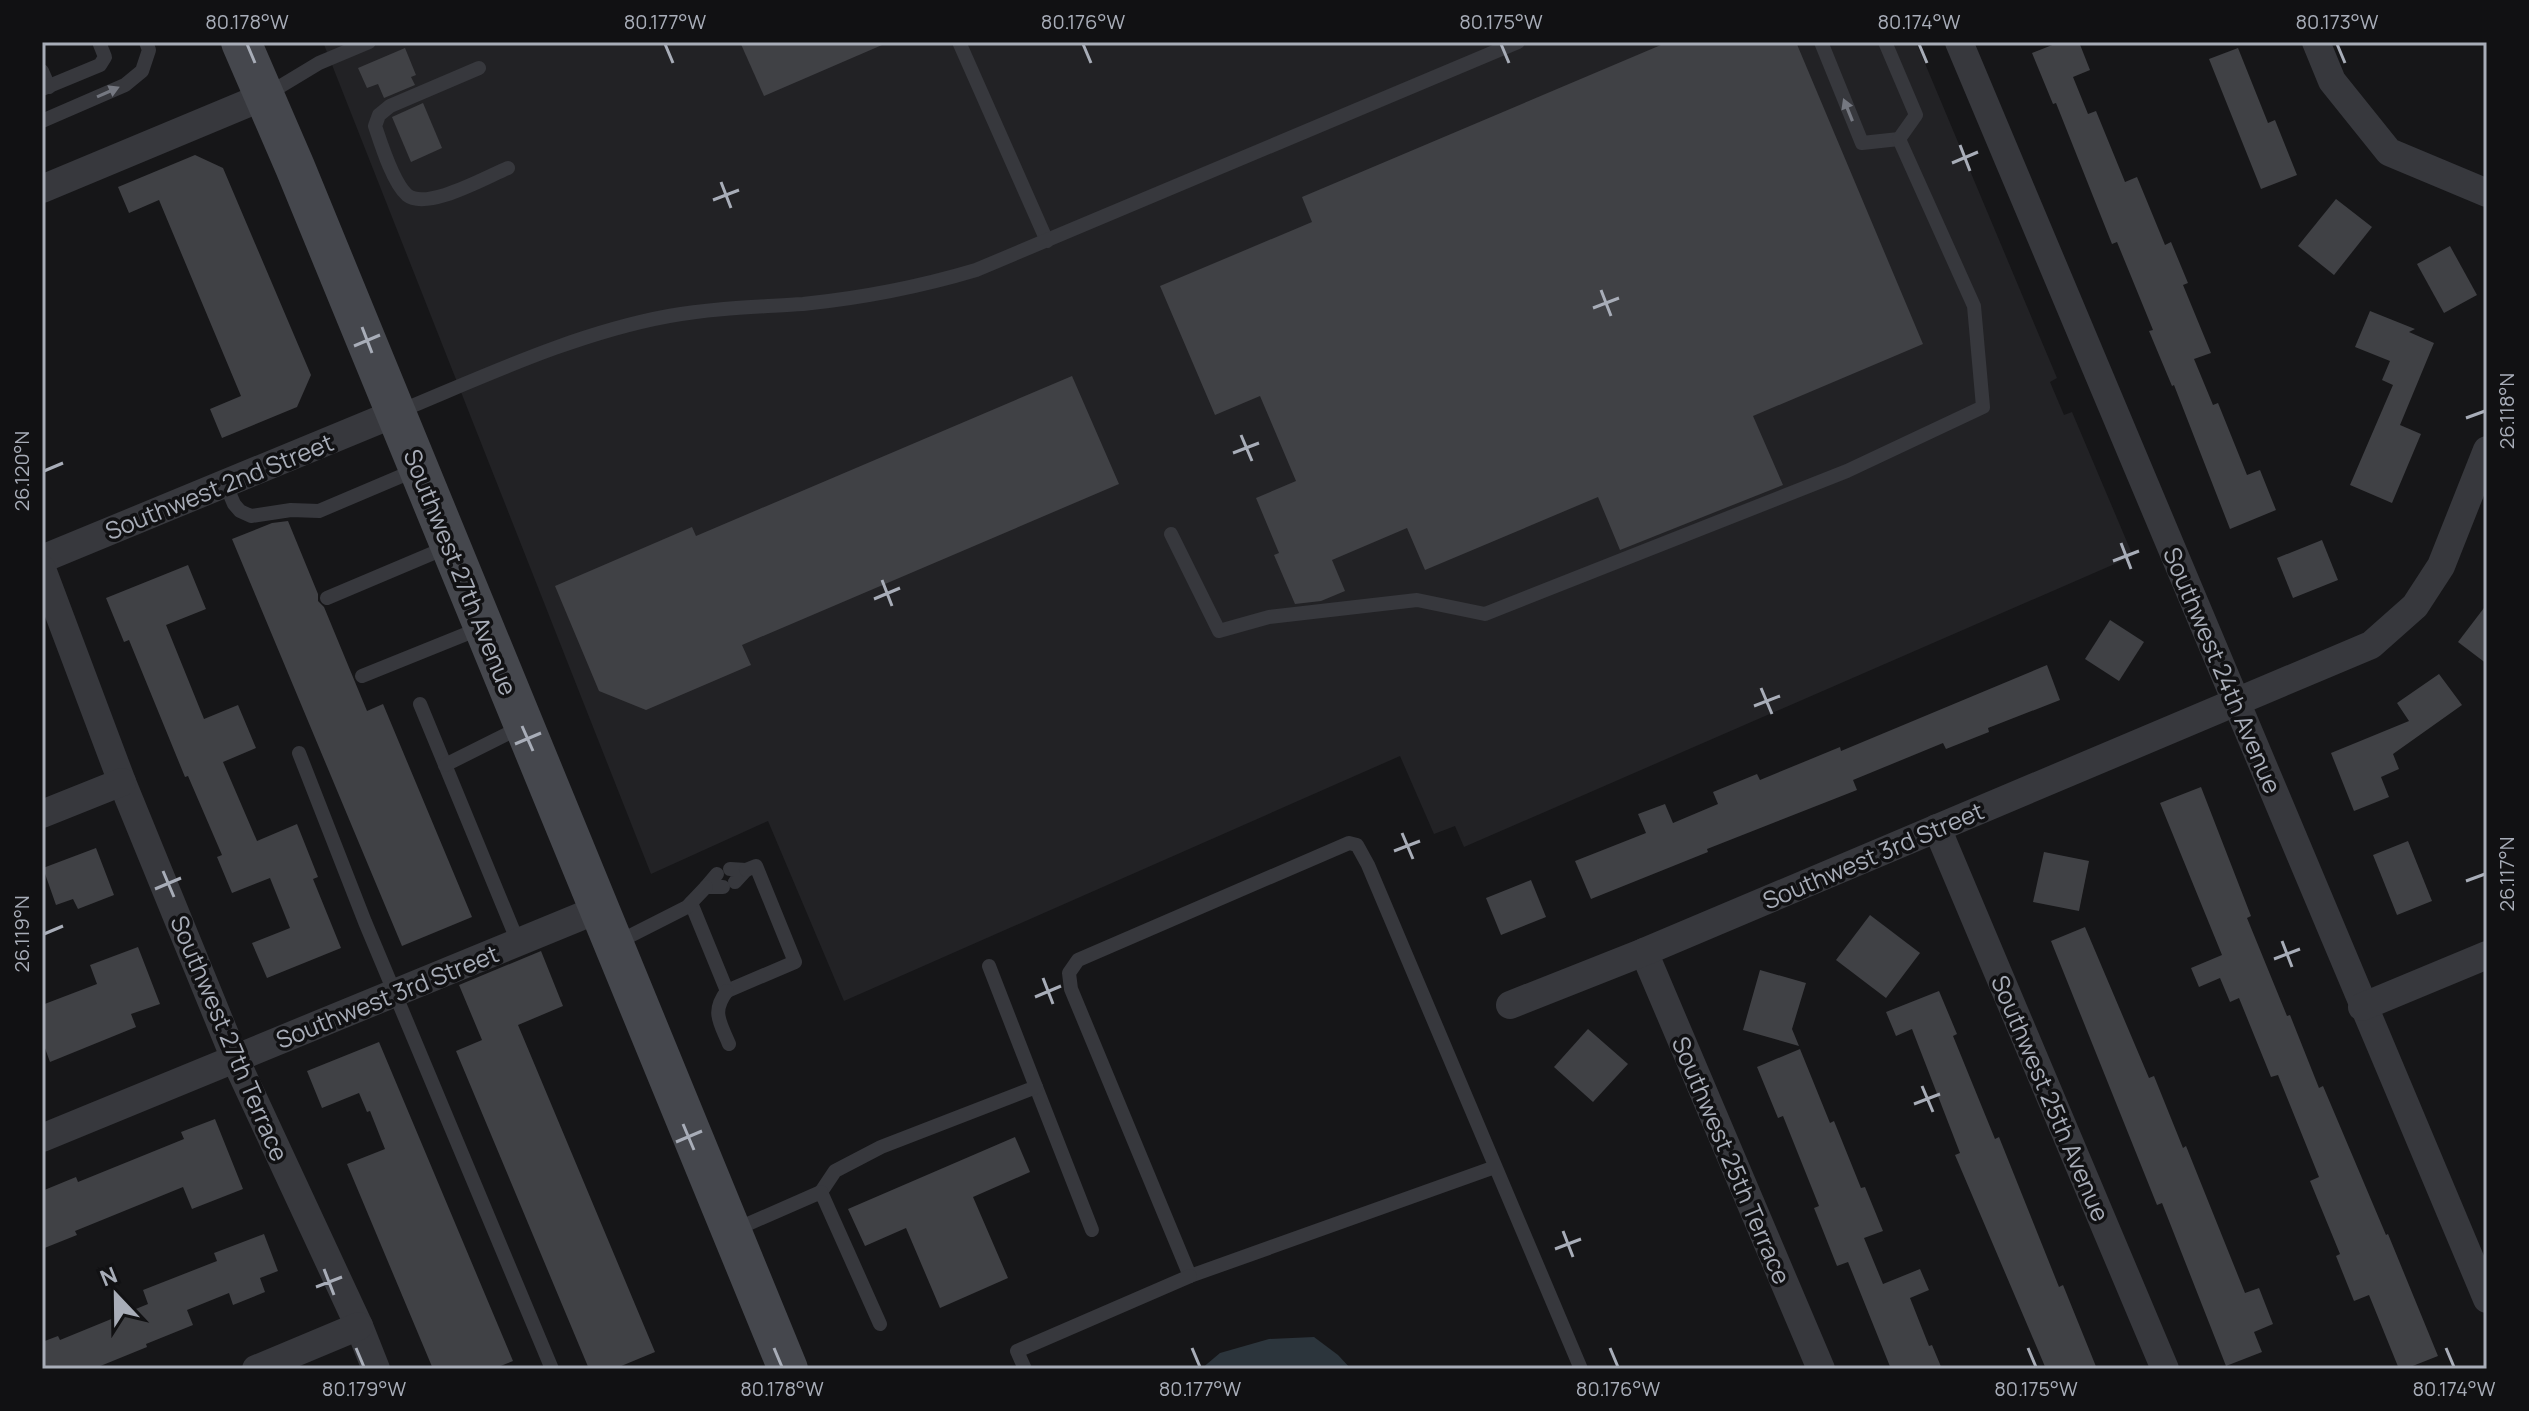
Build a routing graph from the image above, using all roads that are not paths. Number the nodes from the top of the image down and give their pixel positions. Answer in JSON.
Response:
{"nodes":[{"id":1,"x":99,"y":42,"type":"edge"},
{"id":2,"x":146,"y":42,"type":"edge"},
{"id":3,"x":241,"y":42,"type":"edge"},
{"id":4,"x":369,"y":42,"type":"edge"},
{"id":5,"x":959,"y":42,"type":"edge"},
{"id":6,"x":1518,"y":42,"type":"edge"},
{"id":7,"x":1821,"y":42,"type":"edge"},
{"id":8,"x":1885,"y":42,"type":"edge"},
{"id":9,"x":1959,"y":42,"type":"edge"},
{"id":10,"x":2316,"y":42,"type":"edge"},
{"id":11,"x":479,"y":68,"type":"dead end"},
{"id":12,"x":42,"y":71,"type":"edge"},
{"id":13,"x":45,"y":88,"type":"edge"},
{"id":14,"x":265,"y":96,"type":"junction"},
{"id":15,"x":42,"y":121,"type":"edge"},
{"id":16,"x":1899,"y":139,"type":"junction"},
{"id":17,"x":508,"y":168,"type":"dead end"},
{"id":18,"x":42,"y":189,"type":"edge"},
{"id":19,"x":2487,"y":193,"type":"edge"},
{"id":20,"x":1047,"y":241,"type":"junction"},
{"id":21,"x":396,"y":413,"type":"junction"},
{"id":22,"x":2487,"y":450,"type":"edge"},
{"id":23,"x":419,"y":469,"type":"junction"},
{"id":24,"x":225,"y":483,"type":"junction"},
{"id":25,"x":1171,"y":534,"type":"dead end"},
{"id":26,"x":450,"y":546,"type":"junction"},
{"id":27,"x":42,"y":559,"type":"edge"},
{"id":28,"x":42,"y":569,"type":"edge"},
{"id":29,"x":327,"y":598,"type":"dead end"},
{"id":30,"x":483,"y":627,"type":"junction"},
{"id":31,"x":362,"y":676,"type":"dead end"},
{"id":32,"x":2236,"y":702,"type":"junction"},
{"id":33,"x":420,"y":704,"type":"dead end"},
{"id":34,"x":524,"y":725,"type":"junction"},
{"id":35,"x":299,"y":753,"type":"dead end"},
{"id":36,"x":445,"y":765,"type":"junction"},
{"id":37,"x":122,"y":782,"type":"junction"},
{"id":38,"x":42,"y":814,"type":"edge"},
{"id":39,"x":1937,"y":828,"type":"junction"},
{"id":40,"x":691,"y":903,"type":"junction"},
{"id":41,"x":606,"y":926,"type":"junction"},
{"id":42,"x":518,"y":942,"type":"junction"},
{"id":43,"x":1644,"y":952,"type":"junction"},
{"id":44,"x":2487,"y":955,"type":"edge"},
{"id":45,"x":989,"y":966,"type":"dead end"},
{"id":46,"x":727,"y":991,"type":"junction"},
{"id":47,"x":395,"y":993,"type":"junction"},
{"id":48,"x":1510,"y":1005,"type":"dead end"},
{"id":49,"x":2362,"y":1007,"type":"junction"},
{"id":50,"x":729,"y":1044,"type":"dead end"},
{"id":51,"x":235,"y":1059,"type":"junction"},
{"id":52,"x":1036,"y":1087,"type":"junction"},
{"id":53,"x":42,"y":1138,"type":"edge"},
{"id":54,"x":1495,"y":1167,"type":"junction"},
{"id":55,"x":821,"y":1192,"type":"junction"},
{"id":56,"x":1092,"y":1230,"type":"dead end"},
{"id":57,"x":732,"y":1231,"type":"junction"},
{"id":58,"x":1190,"y":1276,"type":"junction"},
{"id":59,"x":2487,"y":1299,"type":"edge"},
{"id":60,"x":880,"y":1324,"type":"dead end"},
{"id":61,"x":359,"y":1326,"type":"junction"},
{"id":62,"x":256,"y":1369,"type":"edge"},
{"id":63,"x":376,"y":1369,"type":"edge"},
{"id":64,"x":552,"y":1369,"type":"edge"},
{"id":65,"x":788,"y":1369,"type":"edge"},
{"id":66,"x":1025,"y":1369,"type":"edge"},
{"id":67,"x":1581,"y":1369,"type":"edge"},
{"id":68,"x":1821,"y":1369,"type":"edge"},
{"id":69,"x":2165,"y":1369,"type":"edge"}],
"edges":[{"from":1,"to":13,"type":"lane"},
{"from":15,"to":2,"type":"lane","one_way":true},
{"from":3,"to":14,"type":"street","name":"Southwest 27th Avenue"},
{"from":4,"to":14,"type":"lane"},
{"from":5,"to":20,"type":"lane"},
{"from":6,"to":20,"type":"lane"},
{"from":16,"to":7,"type":"lane","one_way":true},
{"from":8,"to":16,"type":"lane"},
{"from":9,"to":32,"type":"street","name":"Southwest 24th Avenue"},
{"from":10,"to":19,"type":"street"},
{"from":11,"to":17,"type":"lane"},
{"from":12,"to":13,"type":"lane"},
{"from":14,"to":18,"type":"street"},
{"from":14,"to":21,"type":"street","name":"Southwest 27th Avenue"},
{"from":16,"to":25,"type":"lane"},
{"from":20,"to":21,"type":"lane"},
{"from":21,"to":23,"type":"street","name":"Southwest 27th Avenue"},
{"from":21,"to":24,"type":"street","name":"Southwest 2nd Street"},
{"from":22,"to":32,"type":"street","name":"Southwest 3rd Street"},
{"from":23,"to":24,"type":"lane"},
{"from":23,"to":26,"type":"street","name":"Southwest 27th Avenue"},
{"from":24,"to":27,"type":"street","name":"Southwest 2nd Street"},
{"from":26,"to":29,"type":"lane"},
{"from":26,"to":30,"type":"street","name":"Southwest 27th Avenue"},
{"from":28,"to":37,"type":"street","name":"Southwest 27th Terrace"},
{"from":30,"to":31,"type":"lane"},
{"from":30,"to":34,"type":"street","name":"Southwest 27th Avenue"},
{"from":32,"to":39,"type":"street","name":"Southwest 3rd Street"},
{"from":32,"to":49,"type":"street","name":"Southwest 24th Avenue"},
{"from":33,"to":36,"type":"lane"},
{"from":34,"to":36,"type":"lane"},
{"from":34,"to":41,"type":"street","name":"Southwest 27th Avenue"},
{"from":35,"to":47,"type":"lane"},
{"from":36,"to":42,"type":"lane"},
{"from":37,"to":38,"type":"street"},
{"from":37,"to":51,"type":"street","name":"Southwest 27th Terrace"},
{"from":39,"to":43,"type":"street","name":"Southwest 3rd Street"},
{"from":39,"to":69,"type":"street","name":"Southwest 25th Avenue"},
{"from":40,"to":41,"type":"lane"},
{"from":40,"to":46,"type":"lane"},
{"from":40,"to":46,"type":"lane"},
{"from":41,"to":42,"type":"street","name":"Southwest 3rd Street"},
{"from":41,"to":57,"type":"street","name":"Southwest 27th Avenue"},
{"from":42,"to":47,"type":"street","name":"Southwest 3rd Street"},
{"from":43,"to":48,"type":"street","name":"Southwest 3rd Street"},
{"from":43,"to":68,"type":"street","name":"Southwest 25th Terrace"},
{"from":44,"to":49,"type":"street"},
{"from":45,"to":52,"type":"lane"},
{"from":46,"to":50,"type":"lane"},
{"from":47,"to":51,"type":"street","name":"Southwest 3rd Street"},
{"from":47,"to":64,"type":"lane"},
{"from":49,"to":59,"type":"street","name":"Southwest 24th Avenue"},
{"from":51,"to":53,"type":"street","name":"Southwest 3rd Street"},
{"from":51,"to":61,"type":"street","name":"Southwest 27th Terrace"},
{"from":52,"to":55,"type":"lane"},
{"from":52,"to":56,"type":"lane"},
{"from":54,"to":58,"type":"lane"},
{"from":54,"to":58,"type":"lane"},
{"from":54,"to":67,"type":"lane"},
{"from":55,"to":57,"type":"lane"},
{"from":55,"to":60,"type":"lane"},
{"from":57,"to":65,"type":"street","name":"Southwest 27th Avenue"},
{"from":58,"to":66,"type":"lane"},
{"from":61,"to":62,"type":"street"},
{"from":61,"to":63,"type":"street","name":"Southwest 27th Terrace"}]}
